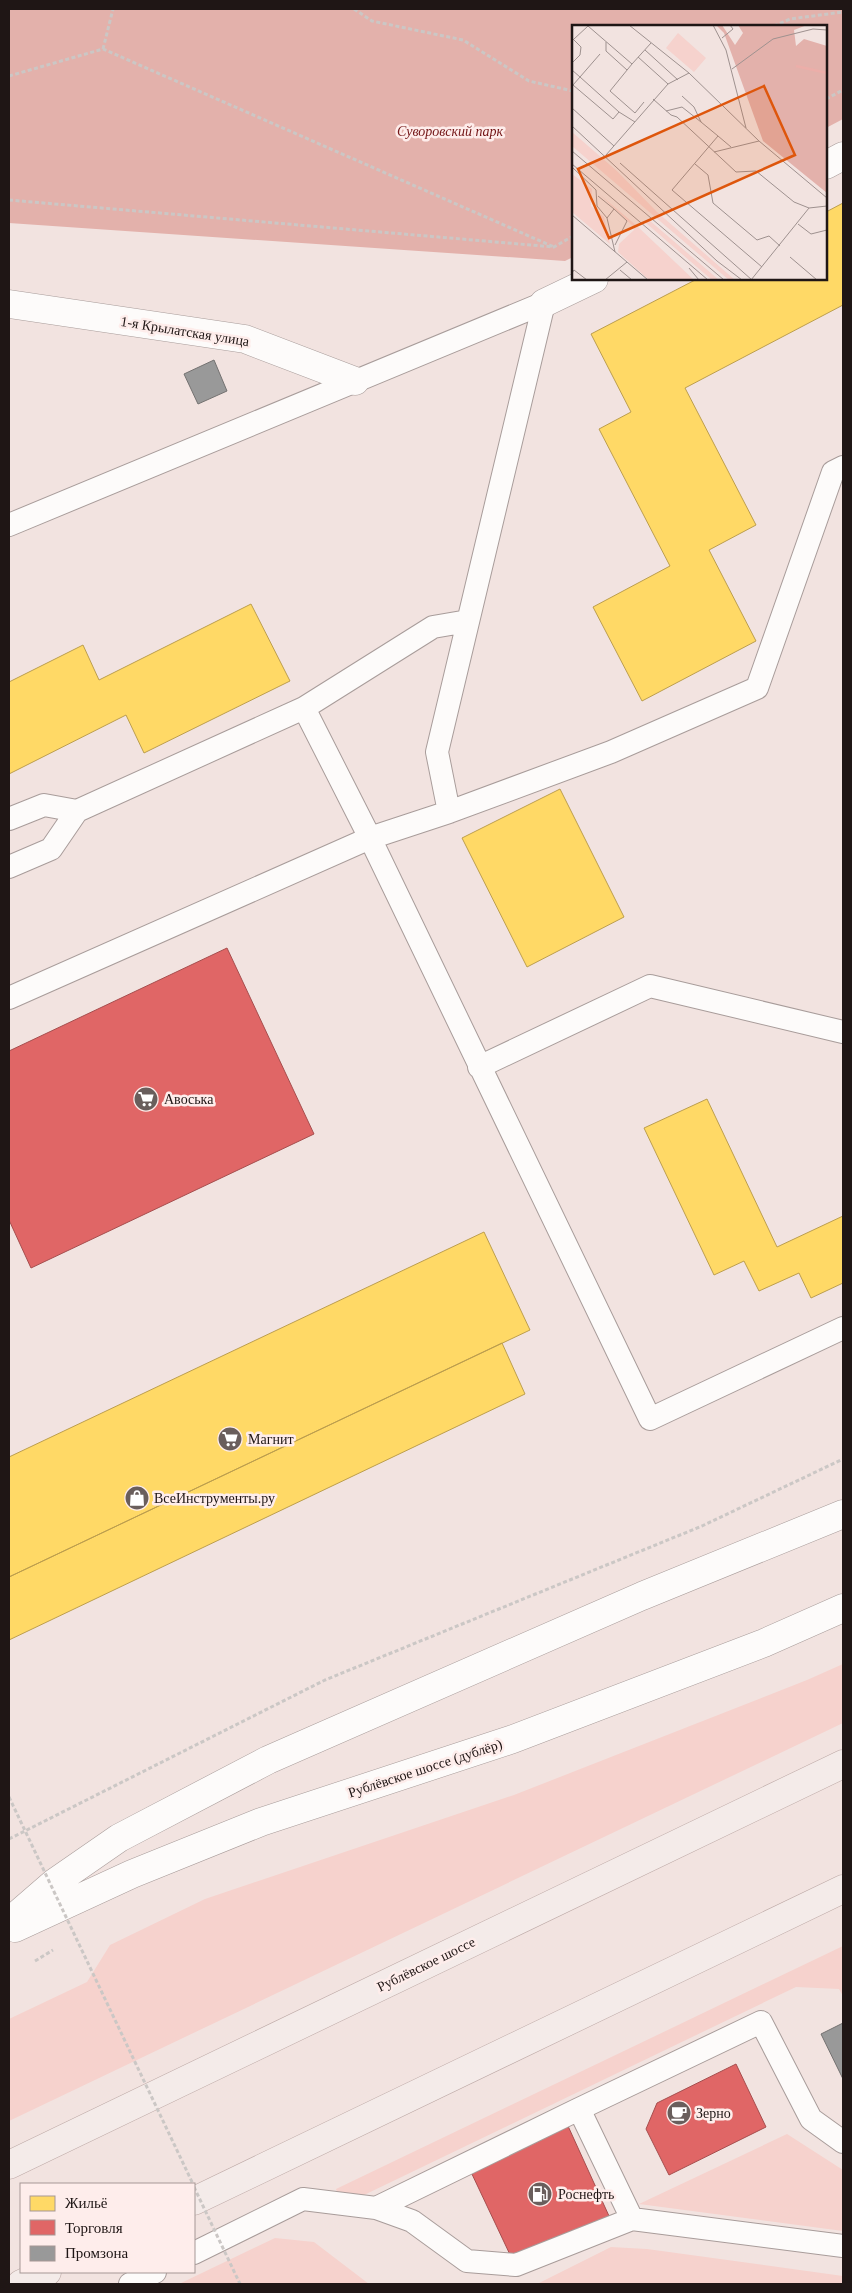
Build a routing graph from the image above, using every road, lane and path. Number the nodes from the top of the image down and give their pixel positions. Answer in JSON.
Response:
{"nodes":[{"id":1,"x":112,"y":9,"type":"edge"},
{"id":2,"x":354,"y":9,"type":"edge"},
{"id":3,"x":843,"y":12,"type":"edge"},
{"id":4,"x":776,"y":25,"type":"edge"},
{"id":5,"x":103,"y":49,"type":"junction"},
{"id":6,"x":9,"y":76,"type":"edge"},
{"id":7,"x":572,"y":90,"type":"edge"},
{"id":8,"x":843,"y":90,"type":"edge"},
{"id":9,"x":827,"y":99,"type":"edge"},
{"id":10,"x":843,"y":156,"type":"edge"},
{"id":11,"x":827,"y":164,"type":"edge"},
{"id":12,"x":9,"y":200,"type":"edge"},
{"id":13,"x":572,"y":237,"type":"edge"},
{"id":14,"x":554,"y":247,"type":"junction"},
{"id":15,"x":592,"y":280,"type":"edge"},
{"id":16,"x":544,"y":303,"type":"junction"},
{"id":17,"x":9,"y":304,"type":"edge"},
{"id":18,"x":355,"y":381,"type":"junction"},
{"id":19,"x":843,"y":467,"type":"edge"},
{"id":20,"x":9,"y":525,"type":"edge"},
{"id":21,"x":468,"y":621,"type":"junction"},
{"id":22,"x":304,"y":708,"type":"junction"},
{"id":23,"x":77,"y":811,"type":"junction"},
{"id":24,"x":450,"y":812,"type":"junction"},
{"id":25,"x":9,"y":819,"type":"edge"},
{"id":26,"x":370,"y":838,"type":"junction"},
{"id":27,"x":9,"y":867,"type":"edge"},
{"id":28,"x":9,"y":998,"type":"edge"},
{"id":29,"x":843,"y":1032,"type":"edge"},
{"id":30,"x":479,"y":1067,"type":"junction"},
{"id":31,"x":843,"y":1328,"type":"edge"},
{"id":32,"x":843,"y":1459,"type":"edge"},
{"id":33,"x":843,"y":1514,"type":"edge"},
{"id":34,"x":843,"y":1608,"type":"edge"},
{"id":35,"x":843,"y":1764,"type":"edge"},
{"id":36,"x":9,"y":1797,"type":"edge"},
{"id":37,"x":9,"y":1839,"type":"edge"},
{"id":38,"x":843,"y":1889,"type":"edge"},
{"id":39,"x":9,"y":1922,"type":"edge"},
{"id":40,"x":9,"y":1930,"type":"edge"},
{"id":41,"x":579,"y":2109,"type":"junction"},
{"id":42,"x":843,"y":2142,"type":"edge"},
{"id":43,"x":9,"y":2165,"type":"edge"},
{"id":44,"x":192,"y":2183,"type":"edge"},
{"id":45,"x":195,"y":2189,"type":"edge"},
{"id":46,"x":195,"y":2201,"type":"edge"},
{"id":47,"x":376,"y":2208,"type":"junction"},
{"id":48,"x":632,"y":2219,"type":"junction"},
{"id":49,"x":843,"y":2246,"type":"edge"},
{"id":50,"x":195,"y":2252,"type":"edge"},
{"id":51,"x":45,"y":2273,"type":"edge"},
{"id":52,"x":153,"y":2273,"type":"edge"},
{"id":53,"x":21,"y":2284,"type":"edge"},
{"id":54,"x":130,"y":2284,"type":"edge"},
{"id":55,"x":240,"y":2284,"type":"edge"}],
"edges":[{"from":1,"to":5,"type":"path"},
{"from":2,"to":7,"type":"path"},
{"from":3,"to":4,"type":"path"},
{"from":5,"to":6,"type":"path"},
{"from":5,"to":14,"type":"path"},
{"from":8,"to":9,"type":"path"},
{"from":10,"to":11,"type":"main road"},
{"from":12,"to":14,"type":"path"},
{"from":13,"to":14,"type":"path"},
{"from":15,"to":16,"type":"main road"},
{"from":16,"to":18,"type":"lane"},
{"from":16,"to":21,"type":"lane"},
{"from":17,"to":18,"type":"main road","name":"1-я Крылатская улица"},
{"from":18,"to":20,"type":"lane"},
{"from":19,"to":24,"type":"lane"},
{"from":21,"to":22,"type":"lane"},
{"from":21,"to":24,"type":"lane"},
{"from":22,"to":23,"type":"lane"},
{"from":22,"to":26,"type":"lane"},
{"from":23,"to":25,"type":"lane"},
{"from":23,"to":27,"type":"lane"},
{"from":24,"to":26,"type":"lane"},
{"from":26,"to":28,"type":"lane"},
{"from":26,"to":30,"type":"lane"},
{"from":29,"to":30,"type":"lane"},
{"from":30,"to":31,"type":"lane"},
{"from":32,"to":37,"type":"path"},
{"from":33,"to":39,"type":"main road"},
{"from":34,"to":40,"type":"main road","name":"Рублёвское шоссе (дублёр)"},
{"from":35,"to":43,"type":"main road","name":"Рублёвское шоссе"},
{"from":36,"to":44,"type":"path","bridge":true},
{"from":38,"to":46,"type":"main road"},
{"from":41,"to":42,"type":"lane"},
{"from":41,"to":47,"type":"lane"},
{"from":41,"to":48,"type":"lane"},
{"from":45,"to":55,"type":"path","bridge":true},
{"from":47,"to":48,"type":"lane"},
{"from":47,"to":50,"type":"lane"},
{"from":48,"to":49,"type":"lane"},
{"from":51,"to":53,"type":"main road"},
{"from":52,"to":54,"type":"lane"}]}
